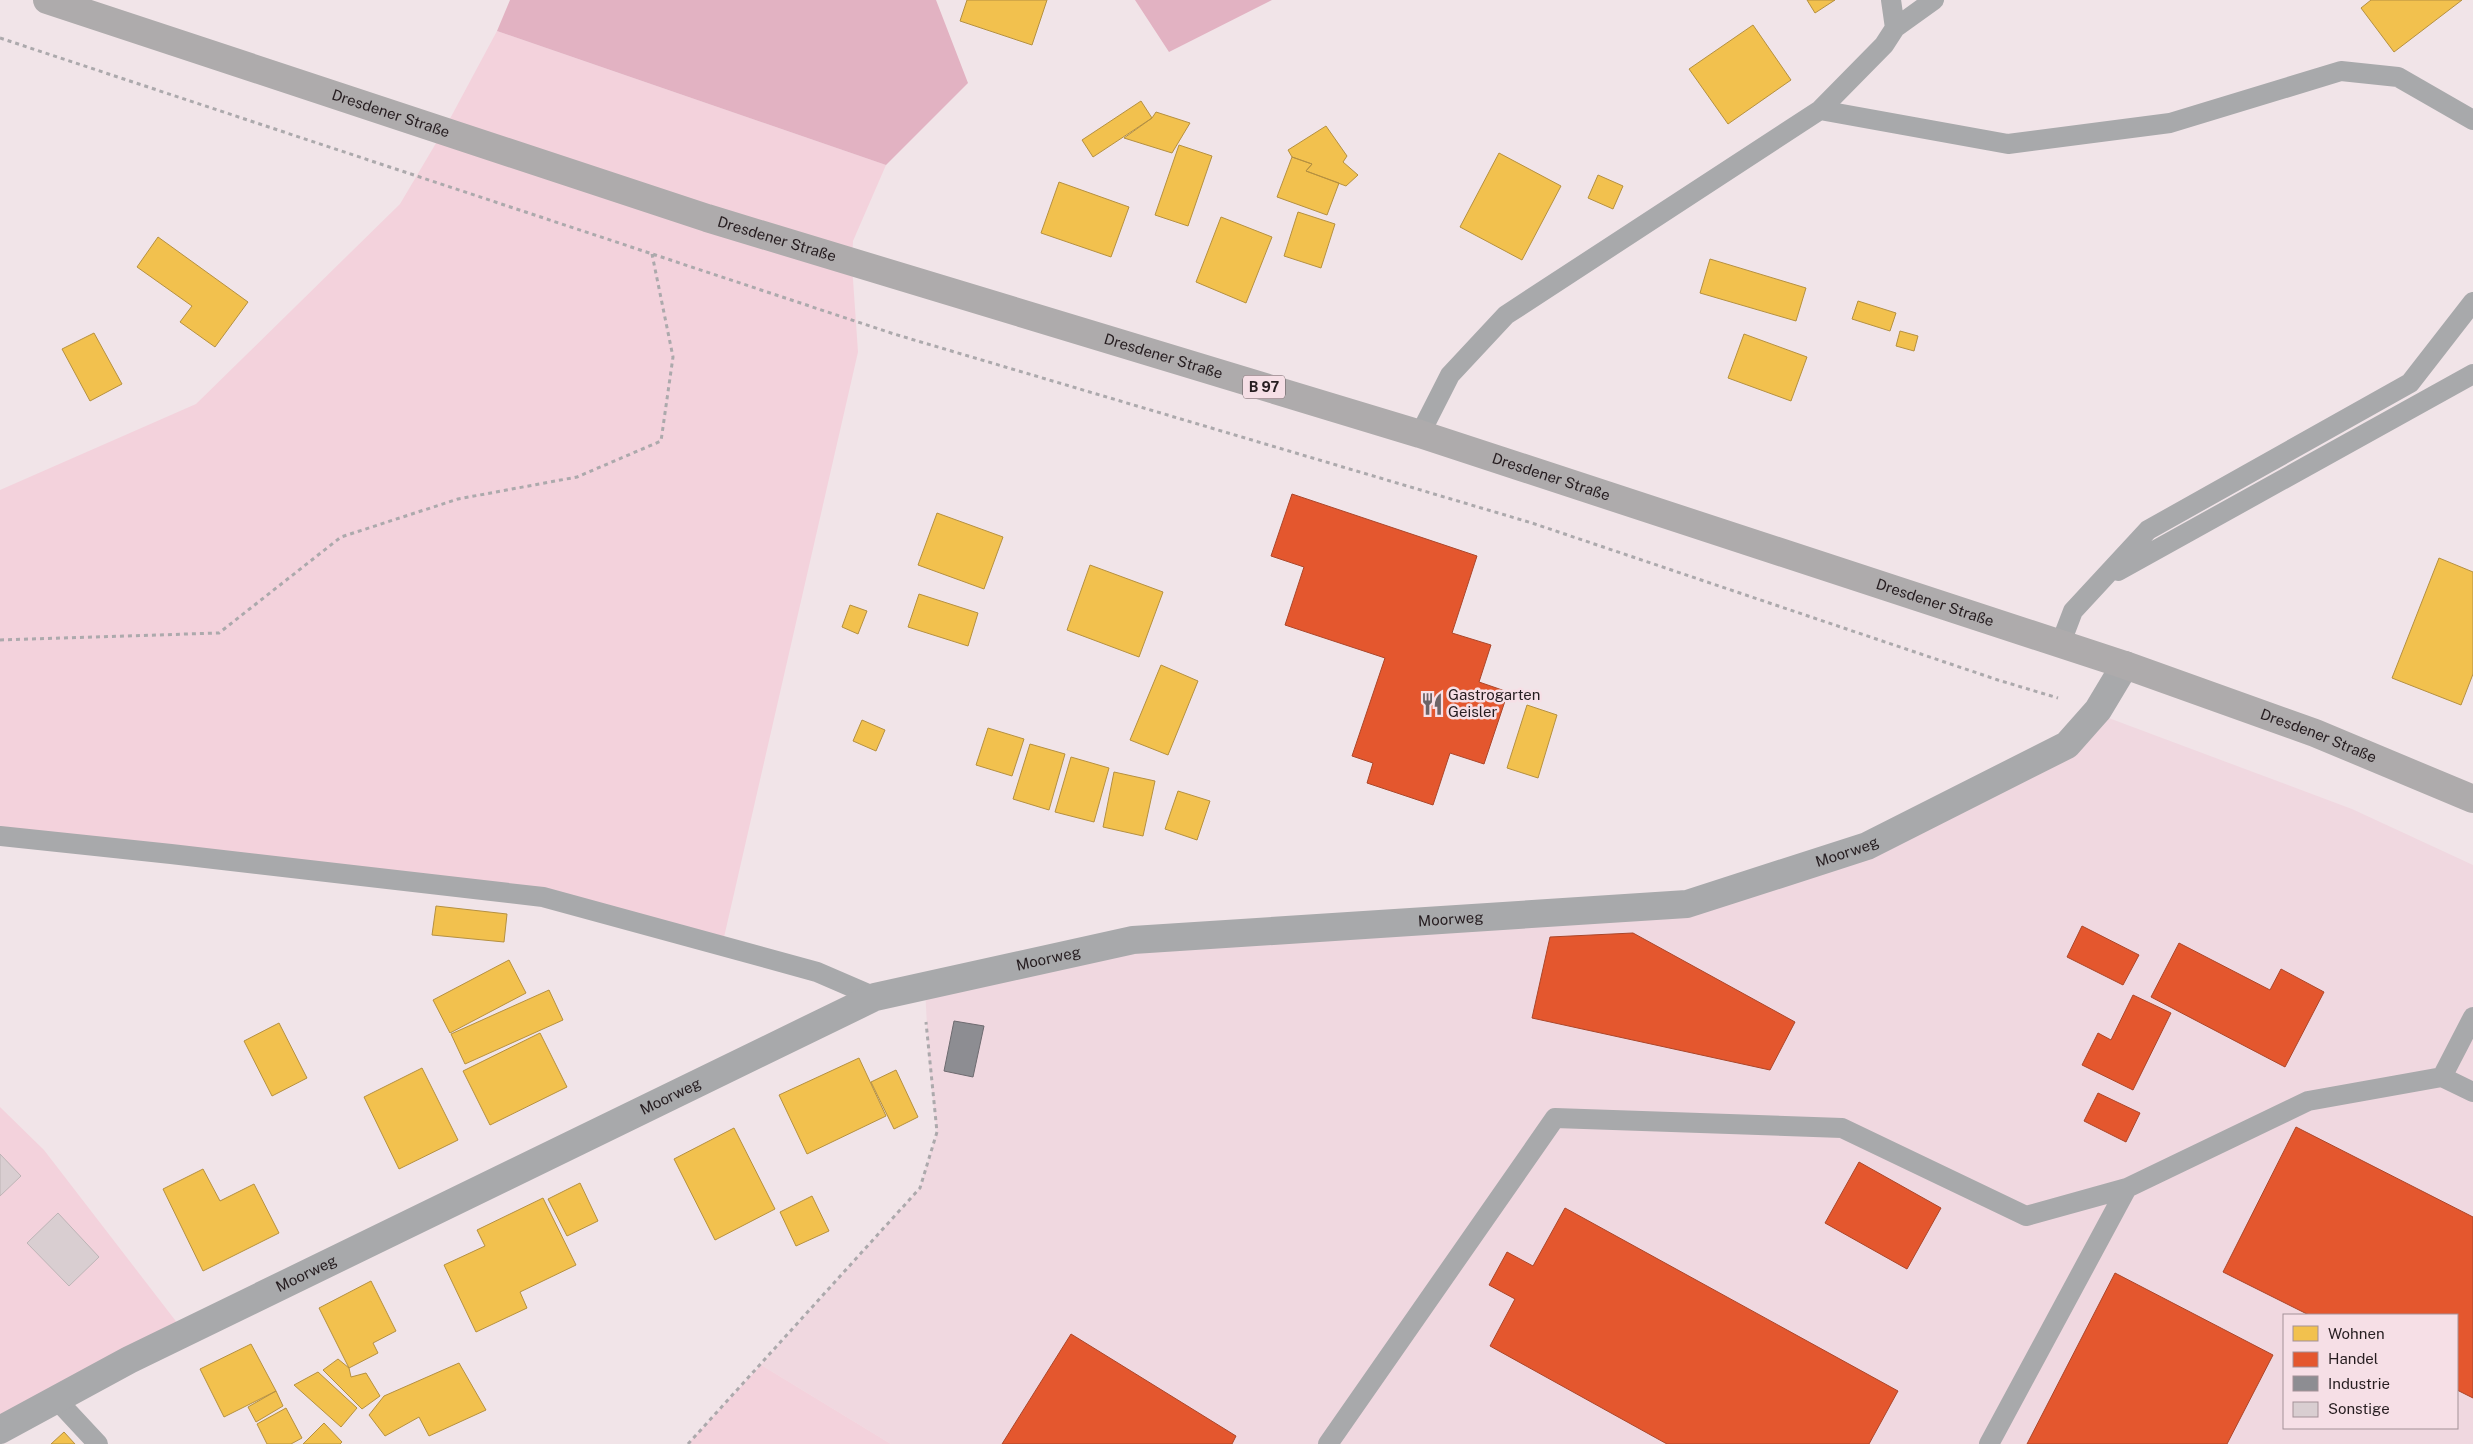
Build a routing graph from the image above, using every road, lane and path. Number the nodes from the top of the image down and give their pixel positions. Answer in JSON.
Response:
{"nodes":[{"id":1,"x":47,"y":0,"type":"edge"},
{"id":2,"x":1891,"y":0,"type":"edge"},
{"id":3,"x":1934,"y":0,"type":"edge"},
{"id":4,"x":1895,"y":28,"type":"junction"},
{"id":5,"x":0,"y":38,"type":"edge"},
{"id":6,"x":1820,"y":110,"type":"junction"},
{"id":7,"x":2473,"y":120,"type":"edge"},
{"id":8,"x":652,"y":254,"type":"junction"},
{"id":9,"x":2473,"y":302,"type":"edge"},
{"id":10,"x":2473,"y":374,"type":"edge"},
{"id":11,"x":1420,"y":434,"type":"junction"},
{"id":12,"x":2103,"y":579,"type":"junction"},
{"id":13,"x":0,"y":640,"type":"edge"},
{"id":14,"x":2060,"y":645,"type":"junction"},
{"id":15,"x":2124,"y":665,"type":"junction"},
{"id":16,"x":2098,"y":710,"type":"junction"},
{"id":17,"x":2473,"y":799,"type":"edge"},
{"id":18,"x":0,"y":836,"type":"edge"},
{"id":19,"x":924,"y":987,"type":"junction"},
{"id":20,"x":874,"y":997,"type":"junction"},
{"id":21,"x":2473,"y":1017,"type":"edge"},
{"id":22,"x":2442,"y":1077,"type":"junction"},
{"id":23,"x":2473,"y":1092,"type":"edge"},
{"id":24,"x":2126,"y":1188,"type":"junction"},
{"id":25,"x":56,"y":1399,"type":"junction"},
{"id":26,"x":0,"y":1430,"type":"edge"},
{"id":27,"x":98,"y":1444,"type":"edge"},
{"id":28,"x":688,"y":1444,"type":"edge"},
{"id":29,"x":1328,"y":1444,"type":"edge"},
{"id":30,"x":1989,"y":1444,"type":"edge"}],
"edges":[{"from":1,"to":11,"type":"main road","name":"Dresdener Straße","number":"B 97"},
{"from":2,"to":4,"type":"lane"},
{"from":3,"to":4,"type":"lane"},
{"from":4,"to":6,"type":"lane"},
{"from":5,"to":8,"type":"path"},
{"from":6,"to":7,"type":"lane"},
{"from":6,"to":11,"type":"lane"},
{"from":8,"to":13,"type":"path"},
{"from":8,"to":16,"type":"path"},
{"from":9,"to":12,"type":"lane"},
{"from":10,"to":12,"type":"lane"},
{"from":11,"to":14,"type":"main road","name":"Dresdener Straße","number":"B 97"},
{"from":12,"to":14,"type":"lane"},
{"from":14,"to":15,"type":"main road","name":"Dresdener Straße","number":"B 97"},
{"from":15,"to":16,"type":"street","name":"Moorweg"},
{"from":15,"to":17,"type":"main road","name":"Dresdener Straße","number":"B 97"},
{"from":16,"to":19,"type":"street","name":"Moorweg"},
{"from":18,"to":20,"type":"lane"},
{"from":19,"to":20,"type":"street","name":"Moorweg"},
{"from":19,"to":28,"type":"path"},
{"from":20,"to":25,"type":"street","name":"Moorweg"},
{"from":21,"to":22,"type":"lane"},
{"from":22,"to":23,"type":"lane"},
{"from":22,"to":24,"type":"lane"},
{"from":24,"to":29,"type":"lane"},
{"from":24,"to":30,"type":"lane"},
{"from":25,"to":26,"type":"street","name":"Moorweg"},
{"from":25,"to":27,"type":"lane"}]}
